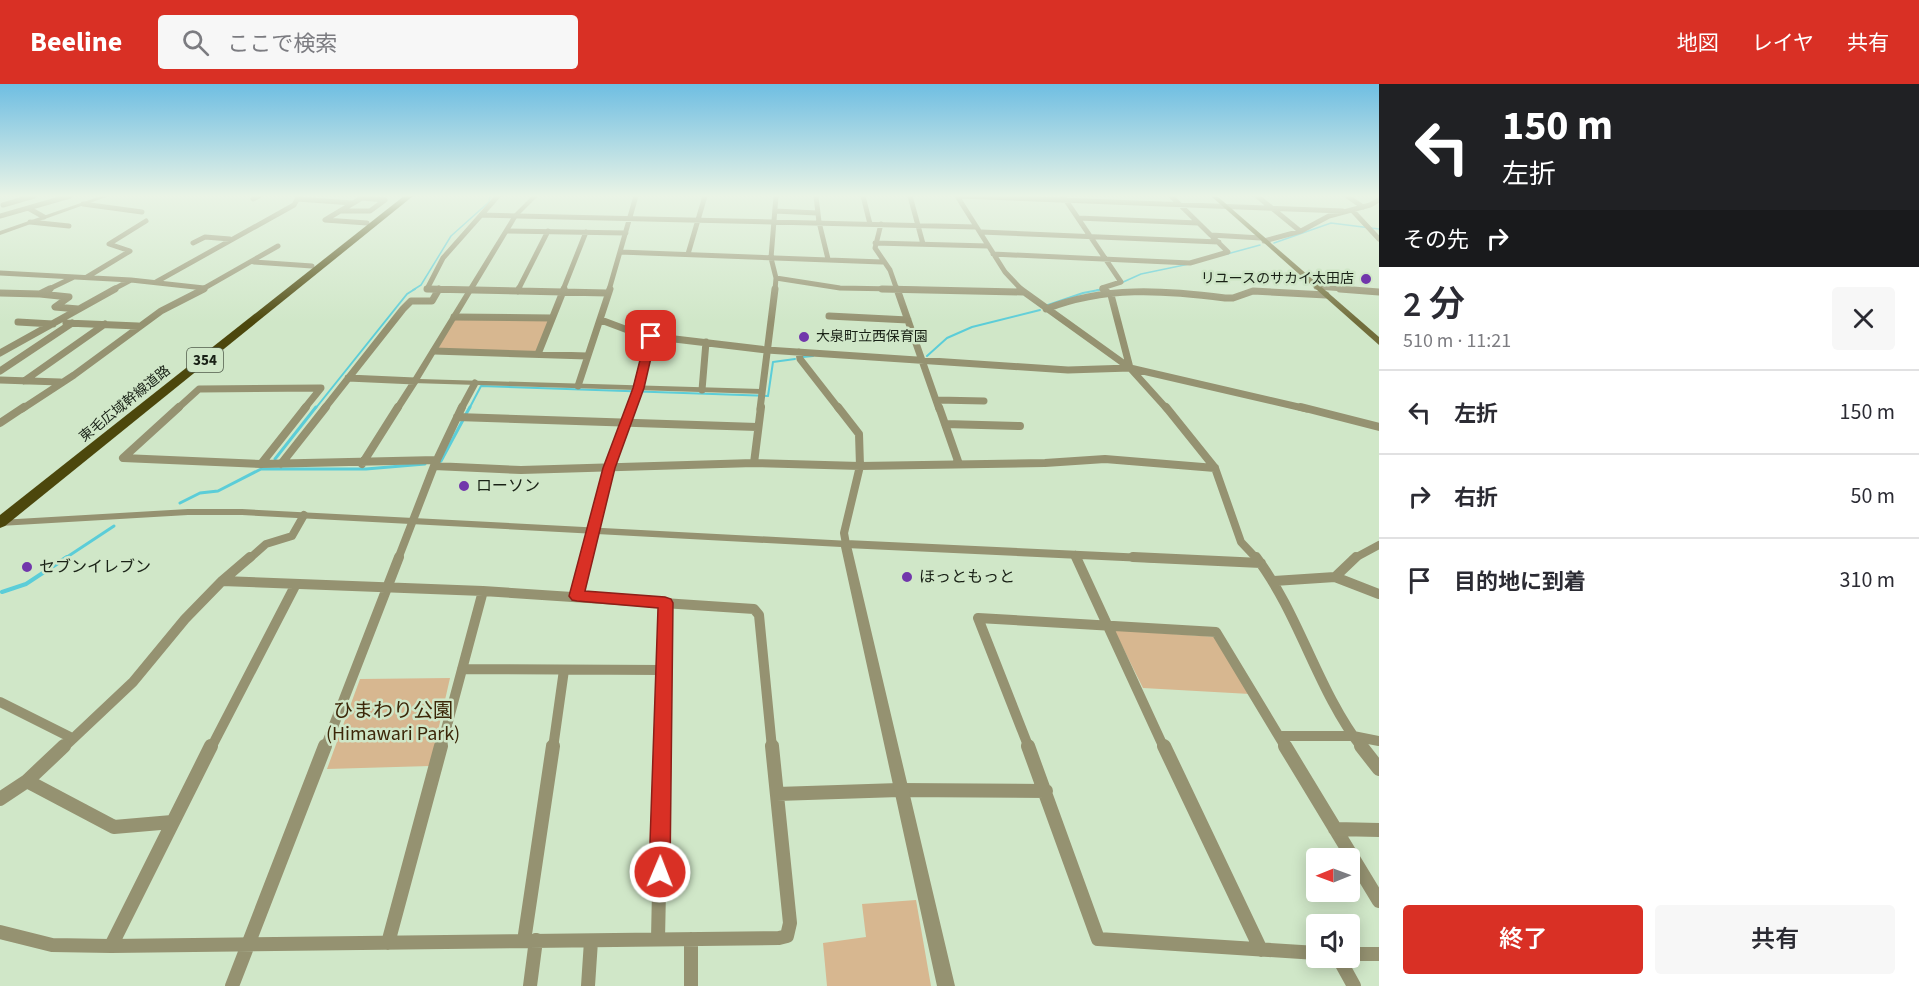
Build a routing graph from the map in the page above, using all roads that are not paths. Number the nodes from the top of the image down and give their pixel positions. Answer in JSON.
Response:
{"nodes":[{"id":1,"x":119,"y":238,"type":"edge"},
{"id":2,"x":203,"y":238,"type":"edge"},
{"id":3,"x":219,"y":238,"type":"edge"},
{"id":4,"x":347,"y":238,"type":"edge"},
{"id":5,"x":356,"y":238,"type":"edge"},
{"id":6,"x":460,"y":238,"type":"edge"},
{"id":7,"x":503,"y":238,"type":"edge"},
{"id":8,"x":544,"y":238,"type":"edge"},
{"id":9,"x":584,"y":238,"type":"edge"},
{"id":10,"x":624,"y":238,"type":"edge"},
{"id":11,"x":693,"y":238,"type":"edge"},
{"id":12,"x":773,"y":238,"type":"edge"},
{"id":13,"x":823,"y":238,"type":"edge"},
{"id":14,"x":877,"y":238,"type":"edge"},
{"id":15,"x":921,"y":238,"type":"edge"},
{"id":16,"x":984,"y":238,"type":"edge"},
{"id":17,"x":1091,"y":238,"type":"edge"},
{"id":18,"x":1118,"y":238,"type":"edge"},
{"id":19,"x":1215,"y":238,"type":"edge"},
{"id":20,"x":1250,"y":238,"type":"edge"},
{"id":21,"x":1266,"y":238,"type":"edge"},
{"id":22,"x":230,"y":239,"type":"joint"},
{"id":23,"x":1262,"y":239,"type":"junction"},
{"id":24,"x":1219,"y":242,"type":"junction"},
{"id":25,"x":193,"y":243,"type":"dead end"},
{"id":26,"x":875,"y":243,"type":"junction"},
{"id":27,"x":923,"y":244,"type":"junction"},
{"id":28,"x":278,"y":246,"type":"dead end"},
{"id":29,"x":988,"y":246,"type":"junction"},
{"id":30,"x":620,"y":252,"type":"junction"},
{"id":31,"x":688,"y":254,"type":"junction"},
{"id":32,"x":993,"y":254,"type":"junction"},
{"id":33,"x":771,"y":258,"type":"junction"},
{"id":34,"x":828,"y":259,"type":"junction"},
{"id":35,"x":1105,"y":259,"type":"junction"},
{"id":36,"x":882,"y":261,"type":"junction"},
{"id":37,"x":254,"y":262,"type":"junction"},
{"id":38,"x":312,"y":266,"type":"junction"},
{"id":39,"x":0,"y":273,"type":"edge"},
{"id":40,"x":75,"y":276,"type":"junction"},
{"id":41,"x":87,"y":277,"type":"junction"},
{"id":42,"x":776,"y":278,"type":"junction"},
{"id":43,"x":131,"y":280,"type":"junction"},
{"id":44,"x":156,"y":282,"type":"junction"},
{"id":45,"x":1316,"y":286,"type":"junction"},
{"id":46,"x":206,"y":288,"type":"junction"},
{"id":47,"x":440,"y":289,"type":"junction"},
{"id":48,"x":470,"y":290,"type":"junction"},
{"id":49,"x":896,"y":290,"type":"junction"},
{"id":50,"x":518,"y":291,"type":"junction"},
{"id":51,"x":1023,"y":292,"type":"junction"},
{"id":52,"x":1108,"y":292,"type":"junction"},
{"id":53,"x":1379,"y":292,"type":"edge"},
{"id":54,"x":0,"y":293,"type":"edge"},
{"id":55,"x":561,"y":293,"type":"junction"},
{"id":56,"x":607,"y":293,"type":"junction"},
{"id":57,"x":40,"y":294,"type":"junction"},
{"id":58,"x":1326,"y":296,"type":"junction"},
{"id":59,"x":78,"y":309,"type":"junction"},
{"id":60,"x":1046,"y":309,"type":"junction"},
{"id":61,"x":829,"y":316,"type":"dead end"},
{"id":62,"x":454,"y":317,"type":"junction"},
{"id":63,"x":552,"y":318,"type":"junction"},
{"id":64,"x":601,"y":320,"type":"junction"},
{"id":65,"x":908,"y":320,"type":"junction"},
{"id":66,"x":18,"y":321,"type":"dead end"},
{"id":67,"x":72,"y":323,"type":"junction"},
{"id":68,"x":54,"y":324,"type":"junction"},
{"id":69,"x":105,"y":324,"type":"junction"},
{"id":70,"x":138,"y":326,"type":"junction"},
{"id":71,"x":651,"y":336,"type":"junction"},
{"id":72,"x":706,"y":342,"type":"junction"},
{"id":73,"x":1379,"y":342,"type":"edge"},
{"id":74,"x":767,"y":350,"type":"junction"},
{"id":75,"x":434,"y":351,"type":"junction"},
{"id":76,"x":0,"y":352,"type":"edge"},
{"id":77,"x":799,"y":352,"type":"junction"},
{"id":78,"x":538,"y":354,"type":"junction"},
{"id":79,"x":587,"y":356,"type":"junction"},
{"id":80,"x":923,"y":359,"type":"junction"},
{"id":81,"x":1130,"y":368,"type":"junction"},
{"id":82,"x":0,"y":371,"type":"edge"},
{"id":83,"x":348,"y":378,"type":"junction"},
{"id":84,"x":0,"y":380,"type":"edge"},
{"id":85,"x":14,"y":381,"type":"junction"},
{"id":86,"x":24,"y":381,"type":"junction"},
{"id":87,"x":415,"y":381,"type":"junction"},
{"id":88,"x":63,"y":382,"type":"junction"},
{"id":89,"x":476,"y":383,"type":"junction"},
{"id":90,"x":578,"y":386,"type":"junction"},
{"id":91,"x":638,"y":388,"type":"junction"},
{"id":92,"x":0,"y":390,"type":"edge"},
{"id":93,"x":702,"y":390,"type":"junction"},
{"id":94,"x":761,"y":392,"type":"junction"},
{"id":95,"x":937,"y":400,"type":"junction"},
{"id":96,"x":984,"y":401,"type":"dead end"},
{"id":97,"x":457,"y":417,"type":"junction"},
{"id":98,"x":0,"y":423,"type":"edge"},
{"id":99,"x":627,"y":423,"type":"junction"},
{"id":100,"x":945,"y":424,"type":"junction"},
{"id":101,"x":1020,"y":426,"type":"dead end"},
{"id":102,"x":757,"y":427,"type":"junction"},
{"id":103,"x":1379,"y":427,"type":"edge"},
{"id":104,"x":436,"y":463,"type":"junction"},
{"id":105,"x":754,"y":463,"type":"junction"},
{"id":106,"x":261,"y":464,"type":"junction"},
{"id":107,"x":281,"y":464,"type":"junction"},
{"id":108,"x":362,"y":464,"type":"junction"},
{"id":109,"x":959,"y":464,"type":"junction"},
{"id":110,"x":860,"y":466,"type":"junction"},
{"id":111,"x":609,"y":468,"type":"junction"},
{"id":112,"x":1215,"y":468,"type":"junction"},
{"id":113,"x":0,"y":513,"type":"edge"},
{"id":114,"x":304,"y":515,"type":"junction"},
{"id":115,"x":414,"y":521,"type":"junction"},
{"id":116,"x":0,"y":523,"type":"edge"},
{"id":117,"x":593,"y":531,"type":"junction"},
{"id":118,"x":846,"y":544,"type":"junction"},
{"id":119,"x":1379,"y":545,"type":"edge"},
{"id":120,"x":1075,"y":555,"type":"junction"},
{"id":121,"x":1261,"y":563,"type":"junction"},
{"id":122,"x":1335,"y":577,"type":"junction"},
{"id":123,"x":222,"y":581,"type":"junction"},
{"id":124,"x":1274,"y":581,"type":"junction"},
{"id":125,"x":296,"y":584,"type":"junction"},
{"id":126,"x":387,"y":586,"type":"junction"},
{"id":127,"x":483,"y":591,"type":"junction"},
{"id":128,"x":1379,"y":594,"type":"edge"},
{"id":129,"x":577,"y":596,"type":"junction"},
{"id":130,"x":665,"y":603,"type":"junction"},
{"id":131,"x":1106,"y":626,"type":"junction"},
{"id":132,"x":462,"y":669,"type":"junction"},
{"id":133,"x":564,"y":670,"type":"junction"},
{"id":134,"x":664,"y":670,"type":"junction"},
{"id":135,"x":0,"y":702,"type":"edge"},
{"id":136,"x":1280,"y":736,"type":"junction"},
{"id":137,"x":1353,"y":736,"type":"junction"},
{"id":138,"x":72,"y":738,"type":"junction"},
{"id":139,"x":1379,"y":741,"type":"edge"},
{"id":140,"x":1379,"y":769,"type":"edge"},
{"id":141,"x":27,"y":781,"type":"junction"},
{"id":142,"x":899,"y":790,"type":"junction"},
{"id":143,"x":1046,"y":791,"type":"junction"},
{"id":144,"x":777,"y":794,"type":"junction"},
{"id":145,"x":0,"y":799,"type":"edge"},
{"id":146,"x":172,"y":822,"type":"junction"},
{"id":147,"x":1335,"y":829,"type":"junction"},
{"id":148,"x":1379,"y":830,"type":"edge"},
{"id":149,"x":1379,"y":901,"type":"edge"},
{"id":150,"x":0,"y":932,"type":"edge"},
{"id":151,"x":658,"y":939,"type":"junction"},
{"id":152,"x":691,"y":939,"type":"junction"},
{"id":153,"x":591,"y":940,"type":"junction"},
{"id":154,"x":530,"y":941,"type":"junction"},
{"id":155,"x":388,"y":943,"type":"junction"},
{"id":156,"x":247,"y":945,"type":"junction"},
{"id":157,"x":111,"y":946,"type":"junction"},
{"id":158,"x":1261,"y":950,"type":"junction"},
{"id":159,"x":1306,"y":952,"type":"edge"},
{"id":160,"x":1360,"y":954,"type":"edge"},
{"id":161,"x":1379,"y":954,"type":"edge"},
{"id":162,"x":1344,"y":968,"type":"edge"},
{"id":163,"x":231,"y":986,"type":"edge"},
{"id":164,"x":530,"y":986,"type":"edge"},
{"id":165,"x":588,"y":986,"type":"edge"},
{"id":166,"x":692,"y":986,"type":"edge"},
{"id":167,"x":946,"y":986,"type":"edge"},
{"id":168,"x":1354,"y":986,"type":"edge"}],
"edges":[{"from":1,"to":41,"type":"street"},
{"from":2,"to":25,"type":"street"},
{"from":3,"to":22,"type":"street"},
{"from":4,"to":38,"type":"highway","name":"東毛広域幹線道路","number":"354"},
{"from":5,"to":116,"type":"highway","name":"東毛広域幹線道路","number":"354"},
{"from":6,"to":47,"type":"street"},
{"from":7,"to":48,"type":"street"},
{"from":8,"to":50,"type":"street"},
{"from":9,"to":55,"type":"street"},
{"from":10,"to":30,"type":"street"},
{"from":11,"to":31,"type":"street"},
{"from":12,"to":33,"type":"street"},
{"from":13,"to":34,"type":"street"},
{"from":14,"to":26,"type":"street"},
{"from":15,"to":27,"type":"street"},
{"from":16,"to":29,"type":"street"},
{"from":17,"to":35,"type":"street"},
{"from":18,"to":24,"type":"street"},
{"from":19,"to":24,"type":"street"},
{"from":20,"to":23,"type":"street"},
{"from":21,"to":23,"type":"street"},
{"from":22,"to":44,"type":"street"},
{"from":23,"to":45,"type":"main road"},
{"from":24,"to":35,"type":"street"},
{"from":26,"to":27,"type":"street"},
{"from":26,"to":36,"type":"street"},
{"from":27,"to":29,"type":"street"},
{"from":28,"to":37,"type":"street"},
{"from":29,"to":32,"type":"street"},
{"from":30,"to":31,"type":"street"},
{"from":30,"to":56,"type":"street"},
{"from":31,"to":33,"type":"street"},
{"from":32,"to":35,"type":"street"},
{"from":32,"to":51,"type":"street"},
{"from":33,"to":34,"type":"street"},
{"from":33,"to":42,"type":"street"},
{"from":34,"to":36,"type":"street"},
{"from":35,"to":52,"type":"street"},
{"from":36,"to":49,"type":"street"},
{"from":37,"to":38,"type":"street"},
{"from":37,"to":46,"type":"street"},
{"from":38,"to":113,"type":"highway","name":"東毛広域幹線道路","number":"354"},
{"from":39,"to":40,"type":"street"},
{"from":40,"to":41,"type":"street"},
{"from":40,"to":57,"type":"street"},
{"from":41,"to":43,"type":"street"},
{"from":42,"to":49,"type":"street"},
{"from":42,"to":74,"type":"street"},
{"from":43,"to":44,"type":"street"},
{"from":43,"to":59,"type":"street"},
{"from":44,"to":46,"type":"street"},
{"from":45,"to":53,"type":"street"},
{"from":45,"to":58,"type":"main road"},
{"from":46,"to":70,"type":"street"},
{"from":47,"to":48,"type":"street"},
{"from":47,"to":83,"type":"street"},
{"from":48,"to":50,"type":"street"},
{"from":48,"to":62,"type":"street"},
{"from":49,"to":51,"type":"street"},
{"from":49,"to":65,"type":"street"},
{"from":50,"to":55,"type":"street"},
{"from":51,"to":60,"type":"street"},
{"from":52,"to":58,"type":"street"},
{"from":52,"to":60,"type":"street"},
{"from":52,"to":81,"type":"street"},
{"from":54,"to":57,"type":"street"},
{"from":55,"to":56,"type":"street"},
{"from":55,"to":63,"type":"street"},
{"from":56,"to":64,"type":"street"},
{"from":57,"to":59,"type":"street"},
{"from":58,"to":73,"type":"main road"},
{"from":59,"to":68,"type":"street"},
{"from":60,"to":81,"type":"street"},
{"from":61,"to":65,"type":"street"},
{"from":62,"to":63,"type":"street"},
{"from":62,"to":75,"type":"street"},
{"from":63,"to":78,"type":"street"},
{"from":64,"to":71,"type":"street"},
{"from":64,"to":79,"type":"street"},
{"from":65,"to":80,"type":"street"},
{"from":66,"to":68,"type":"street"},
{"from":67,"to":68,"type":"street"},
{"from":67,"to":69,"type":"street"},
{"from":67,"to":82,"type":"street"},
{"from":68,"to":76,"type":"street"},
{"from":69,"to":70,"type":"street"},
{"from":69,"to":86,"type":"street"},
{"from":70,"to":88,"type":"street"},
{"from":71,"to":72,"type":"street"},
{"from":71,"to":91,"type":"street"},
{"from":72,"to":74,"type":"street"},
{"from":72,"to":93,"type":"street"},
{"from":74,"to":77,"type":"street"},
{"from":74,"to":94,"type":"street"},
{"from":75,"to":78,"type":"street"},
{"from":75,"to":87,"type":"street"},
{"from":77,"to":80,"type":"street"},
{"from":77,"to":110,"type":"street"},
{"from":78,"to":79,"type":"street"},
{"from":79,"to":90,"type":"street"},
{"from":80,"to":81,"type":"street"},
{"from":80,"to":95,"type":"street"},
{"from":81,"to":103,"type":"street"},
{"from":81,"to":112,"type":"street"},
{"from":83,"to":87,"type":"street"},
{"from":83,"to":107,"type":"street"},
{"from":84,"to":85,"type":"street"},
{"from":85,"to":86,"type":"street"},
{"from":85,"to":92,"type":"street"},
{"from":86,"to":88,"type":"street"},
{"from":87,"to":89,"type":"street"},
{"from":87,"to":108,"type":"street"},
{"from":88,"to":98,"type":"street"},
{"from":89,"to":90,"type":"street"},
{"from":89,"to":97,"type":"street"},
{"from":90,"to":91,"type":"street"},
{"from":91,"to":93,"type":"street"},
{"from":91,"to":99,"type":"street"},
{"from":93,"to":94,"type":"street"},
{"from":94,"to":102,"type":"street"},
{"from":95,"to":96,"type":"street"},
{"from":95,"to":100,"type":"street"},
{"from":97,"to":99,"type":"street"},
{"from":97,"to":104,"type":"street"},
{"from":99,"to":102,"type":"street"},
{"from":99,"to":111,"type":"street"},
{"from":100,"to":101,"type":"street"},
{"from":100,"to":109,"type":"street"},
{"from":102,"to":105,"type":"street"},
{"from":104,"to":108,"type":"street"},
{"from":104,"to":111,"type":"street"},
{"from":104,"to":115,"type":"street"},
{"from":105,"to":110,"type":"street"},
{"from":105,"to":111,"type":"street"},
{"from":106,"to":106,"type":"street"},
{"from":106,"to":107,"type":"street"},
{"from":107,"to":108,"type":"street"},
{"from":109,"to":110,"type":"street"},
{"from":109,"to":112,"type":"street"},
{"from":110,"to":118,"type":"street"},
{"from":111,"to":117,"type":"street"},
{"from":112,"to":121,"type":"street"},
{"from":114,"to":115,"type":"street"},
{"from":114,"to":116,"type":"street"},
{"from":114,"to":123,"type":"street"},
{"from":115,"to":117,"type":"street"},
{"from":115,"to":126,"type":"street"},
{"from":117,"to":118,"type":"street"},
{"from":117,"to":129,"type":"street"},
{"from":118,"to":120,"type":"street"},
{"from":118,"to":142,"type":"street"},
{"from":119,"to":122,"type":"street"},
{"from":120,"to":121,"type":"street"},
{"from":120,"to":131,"type":"street"},
{"from":121,"to":124,"type":"street"},
{"from":122,"to":124,"type":"street"},
{"from":122,"to":128,"type":"street"},
{"from":123,"to":125,"type":"street"},
{"from":123,"to":138,"type":"street"},
{"from":124,"to":137,"type":"street"},
{"from":125,"to":126,"type":"street"},
{"from":125,"to":146,"type":"street"},
{"from":126,"to":127,"type":"street"},
{"from":126,"to":156,"type":"street"},
{"from":127,"to":129,"type":"street"},
{"from":127,"to":132,"type":"street"},
{"from":129,"to":130,"type":"street"},
{"from":130,"to":134,"type":"street"},
{"from":130,"to":144,"type":"street"},
{"from":131,"to":136,"type":"street"},
{"from":131,"to":143,"type":"street"},
{"from":131,"to":158,"type":"street"},
{"from":132,"to":133,"type":"street"},
{"from":132,"to":155,"type":"street"},
{"from":133,"to":134,"type":"street"},
{"from":133,"to":154,"type":"street"},
{"from":134,"to":151,"type":"street"},
{"from":135,"to":138,"type":"street"},
{"from":136,"to":137,"type":"street"},
{"from":136,"to":147,"type":"street"},
{"from":137,"to":139,"type":"street"},
{"from":137,"to":140,"type":"street"},
{"from":138,"to":141,"type":"street"},
{"from":141,"to":145,"type":"street"},
{"from":141,"to":146,"type":"street"},
{"from":142,"to":143,"type":"street"},
{"from":142,"to":144,"type":"street"},
{"from":142,"to":167,"type":"street"},
{"from":143,"to":158,"type":"street"},
{"from":144,"to":152,"type":"street"},
{"from":146,"to":157,"type":"street"},
{"from":147,"to":148,"type":"street"},
{"from":147,"to":149,"type":"street"},
{"from":150,"to":157,"type":"street"},
{"from":151,"to":152,"type":"street"},
{"from":151,"to":153,"type":"street"},
{"from":152,"to":166,"type":"street"},
{"from":153,"to":154,"type":"street"},
{"from":153,"to":165,"type":"street"},
{"from":154,"to":155,"type":"street"},
{"from":154,"to":164,"type":"street"},
{"from":155,"to":156,"type":"street"},
{"from":156,"to":157,"type":"street"},
{"from":156,"to":163,"type":"street"},
{"from":158,"to":159,"type":"street"},
{"from":160,"to":161,"type":"street"},
{"from":162,"to":168,"type":"street"}]}
